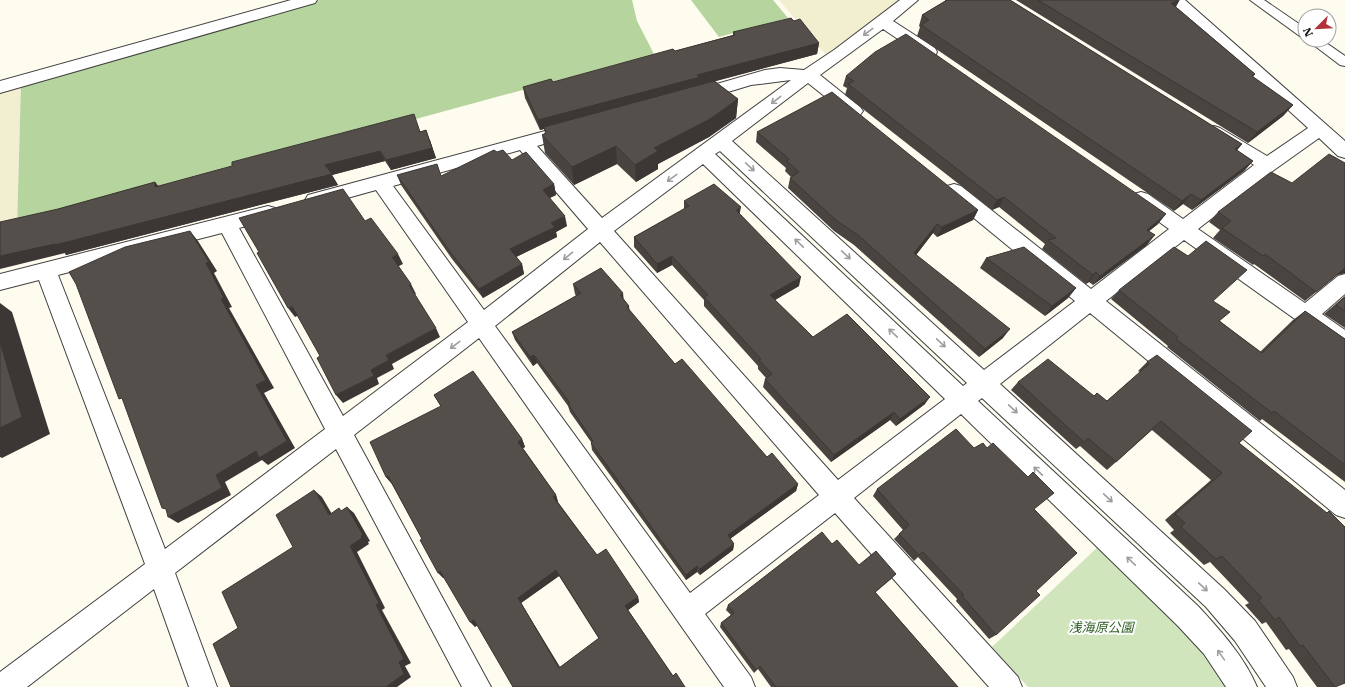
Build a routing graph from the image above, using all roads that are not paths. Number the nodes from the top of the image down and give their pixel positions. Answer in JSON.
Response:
{"nodes":[{"id":1,"x":270,"y":0,"type":"edge"},
{"id":2,"x":309,"y":0,"type":"edge"},
{"id":3,"x":910,"y":0,"type":"edge"},
{"id":4,"x":1176,"y":0,"type":"edge"},
{"id":5,"x":1256,"y":0,"type":"edge"},
{"id":6,"x":254,"y":16,"type":"junction"},
{"id":7,"x":883,"y":21,"type":"junction"},
{"id":8,"x":1297,"y":28,"type":"edge"},
{"id":9,"x":1325,"y":48,"type":"edge"},
{"id":10,"x":944,"y":62,"type":"edge"},
{"id":11,"x":1345,"y":62,"type":"edge"},
{"id":12,"x":807,"y":76,"type":"junction"},
{"id":13,"x":0,"y":87,"type":"edge"},
{"id":14,"x":675,"y":101,"type":"edge"},
{"id":15,"x":867,"y":122,"type":"edge"},
{"id":16,"x":1199,"y":123,"type":"edge"},
{"id":17,"x":584,"y":126,"type":"edge"},
{"id":18,"x":1320,"y":129,"type":"junction"},
{"id":19,"x":524,"y":142,"type":"junction"},
{"id":20,"x":713,"y":147,"type":"junction"},
{"id":21,"x":1345,"y":151,"type":"edge"},
{"id":22,"x":1267,"y":165,"type":"junction"},
{"id":23,"x":380,"y":182,"type":"junction"},
{"id":24,"x":942,"y":182,"type":"edge"},
{"id":25,"x":1126,"y":189,"type":"edge"},
{"id":26,"x":227,"y":224,"type":"junction"},
{"id":27,"x":1185,"y":229,"type":"junction"},
{"id":28,"x":601,"y":230,"type":"junction"},
{"id":29,"x":46,"y":270,"type":"junction"},
{"id":30,"x":0,"y":282,"type":"edge"},
{"id":31,"x":1345,"y":282,"type":"edge"},
{"id":32,"x":1091,"y":301,"type":"junction"},
{"id":33,"x":1307,"y":314,"type":"junction"},
{"id":34,"x":482,"y":324,"type":"junction"},
{"id":35,"x":1345,"y":342,"type":"edge"},
{"id":36,"x":984,"y":383,"type":"junction"},
{"id":37,"x":962,"y":398,"type":"junction"},
{"id":38,"x":339,"y":432,"type":"junction"},
{"id":39,"x":836,"y":496,"type":"junction"},
{"id":40,"x":1345,"y":506,"type":"edge"},
{"id":41,"x":160,"y":568,"type":"junction"},
{"id":42,"x":688,"y":611,"type":"junction"},
{"id":43,"x":4,"y":687,"type":"edge"},
{"id":44,"x":203,"y":687,"type":"edge"},
{"id":45,"x":477,"y":687,"type":"edge"},
{"id":46,"x":741,"y":687,"type":"edge"},
{"id":47,"x":1008,"y":687,"type":"edge"},
{"id":48,"x":1243,"y":687,"type":"edge"},
{"id":49,"x":1283,"y":687,"type":"edge"}],
"edges":[{"from":1,"to":6,"type":"street"},
{"from":2,"to":6,"type":"street"},
{"from":3,"to":7,"type":"street"},
{"from":4,"to":18,"type":"street"},
{"from":5,"to":8,"type":"lane"},
{"from":6,"to":13,"type":"street"},
{"from":7,"to":10,"type":"street"},
{"from":7,"to":12,"type":"street","one_way":true},
{"from":9,"to":11,"type":"lane"},
{"from":12,"to":14,"type":"street"},
{"from":12,"to":15,"type":"street"},
{"from":12,"to":20,"type":"street","one_way":true},
{"from":16,"to":22,"type":"street"},
{"from":17,"to":19,"type":"street"},
{"from":18,"to":21,"type":"street"},
{"from":18,"to":22,"type":"street"},
{"from":19,"to":23,"type":"street"},
{"from":19,"to":28,"type":"street"},
{"from":20,"to":28,"type":"street","one_way":true},
{"from":20,"to":36,"type":"street","one_way":true},
{"from":37,"to":20,"type":"street","one_way":true},
{"from":22,"to":27,"type":"street"},
{"from":23,"to":26,"type":"street"},
{"from":23,"to":34,"type":"street"},
{"from":24,"to":32,"type":"street"},
{"from":25,"to":27,"type":"street"},
{"from":26,"to":29,"type":"street"},
{"from":26,"to":38,"type":"street"},
{"from":27,"to":32,"type":"street"},
{"from":27,"to":33,"type":"street"},
{"from":28,"to":34,"type":"street","one_way":true},
{"from":28,"to":39,"type":"street"},
{"from":29,"to":30,"type":"street"},
{"from":29,"to":41,"type":"street"},
{"from":31,"to":33,"type":"street"},
{"from":32,"to":36,"type":"street"},
{"from":32,"to":40,"type":"street"},
{"from":33,"to":35,"type":"street"},
{"from":34,"to":38,"type":"street","one_way":true},
{"from":34,"to":42,"type":"street"},
{"from":36,"to":37,"type":"street"},
{"from":36,"to":49,"type":"street","one_way":true},
{"from":37,"to":39,"type":"street"},
{"from":48,"to":37,"type":"street","one_way":true},
{"from":38,"to":41,"type":"street"},
{"from":38,"to":45,"type":"street"},
{"from":39,"to":42,"type":"street"},
{"from":39,"to":47,"type":"street"},
{"from":41,"to":43,"type":"street"},
{"from":41,"to":44,"type":"street"},
{"from":42,"to":46,"type":"street"}]}
